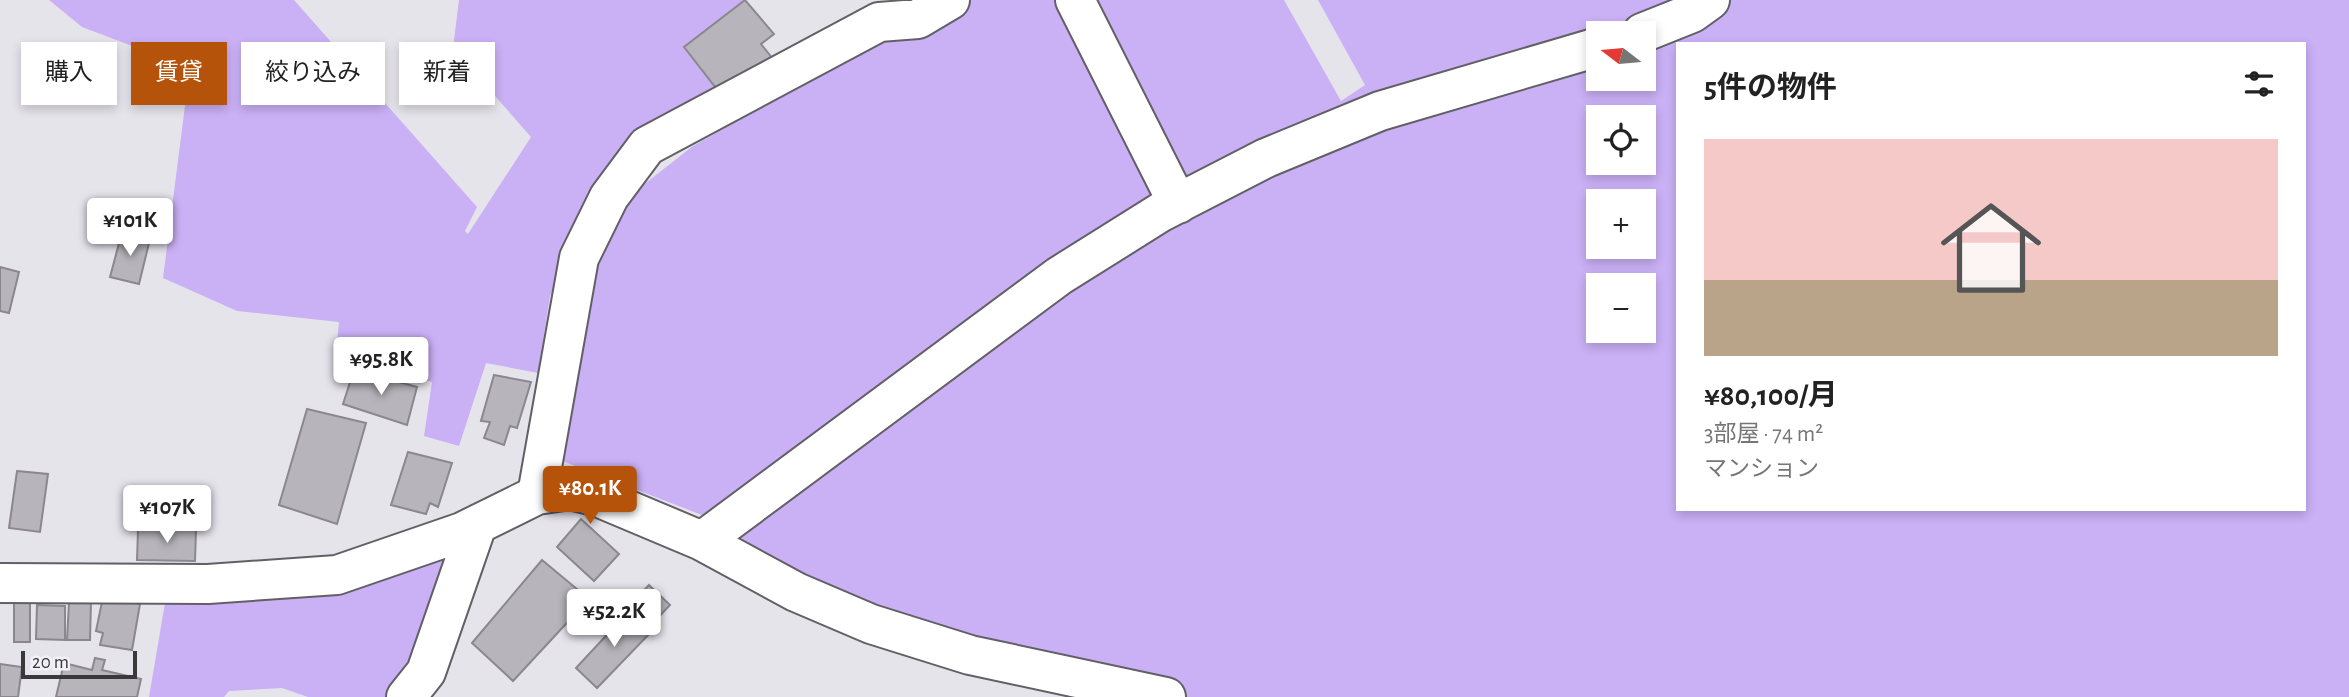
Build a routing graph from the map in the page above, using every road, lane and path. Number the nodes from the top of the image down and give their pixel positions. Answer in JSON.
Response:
{"nodes":[{"id":1,"x":950,"y":0,"type":"edge"},
{"id":2,"x":1075,"y":0,"type":"edge"},
{"id":3,"x":1710,"y":0,"type":"edge"},
{"id":4,"x":1656,"y":27,"type":"edge"},
{"id":5,"x":1586,"y":51,"type":"edge"},
{"id":6,"x":1178,"y":204,"type":"junction"},
{"id":7,"x":537,"y":495,"type":"junction"},
{"id":8,"x":477,"y":525,"type":"junction"},
{"id":9,"x":702,"y":541,"type":"junction"},
{"id":10,"x":0,"y":583,"type":"edge"},
{"id":11,"x":406,"y":697,"type":"edge"},
{"id":12,"x":1166,"y":697,"type":"edge"}],
"edges":[{"from":1,"to":7,"type":"street"},
{"from":2,"to":6,"type":"street"},
{"from":3,"to":4,"type":"street"},
{"from":5,"to":6,"type":"street"},
{"from":6,"to":9,"type":"street"},
{"from":7,"to":8,"type":"street"},
{"from":7,"to":9,"type":"street"},
{"from":8,"to":10,"type":"street"},
{"from":8,"to":11,"type":"street"},
{"from":9,"to":12,"type":"street"}]}
